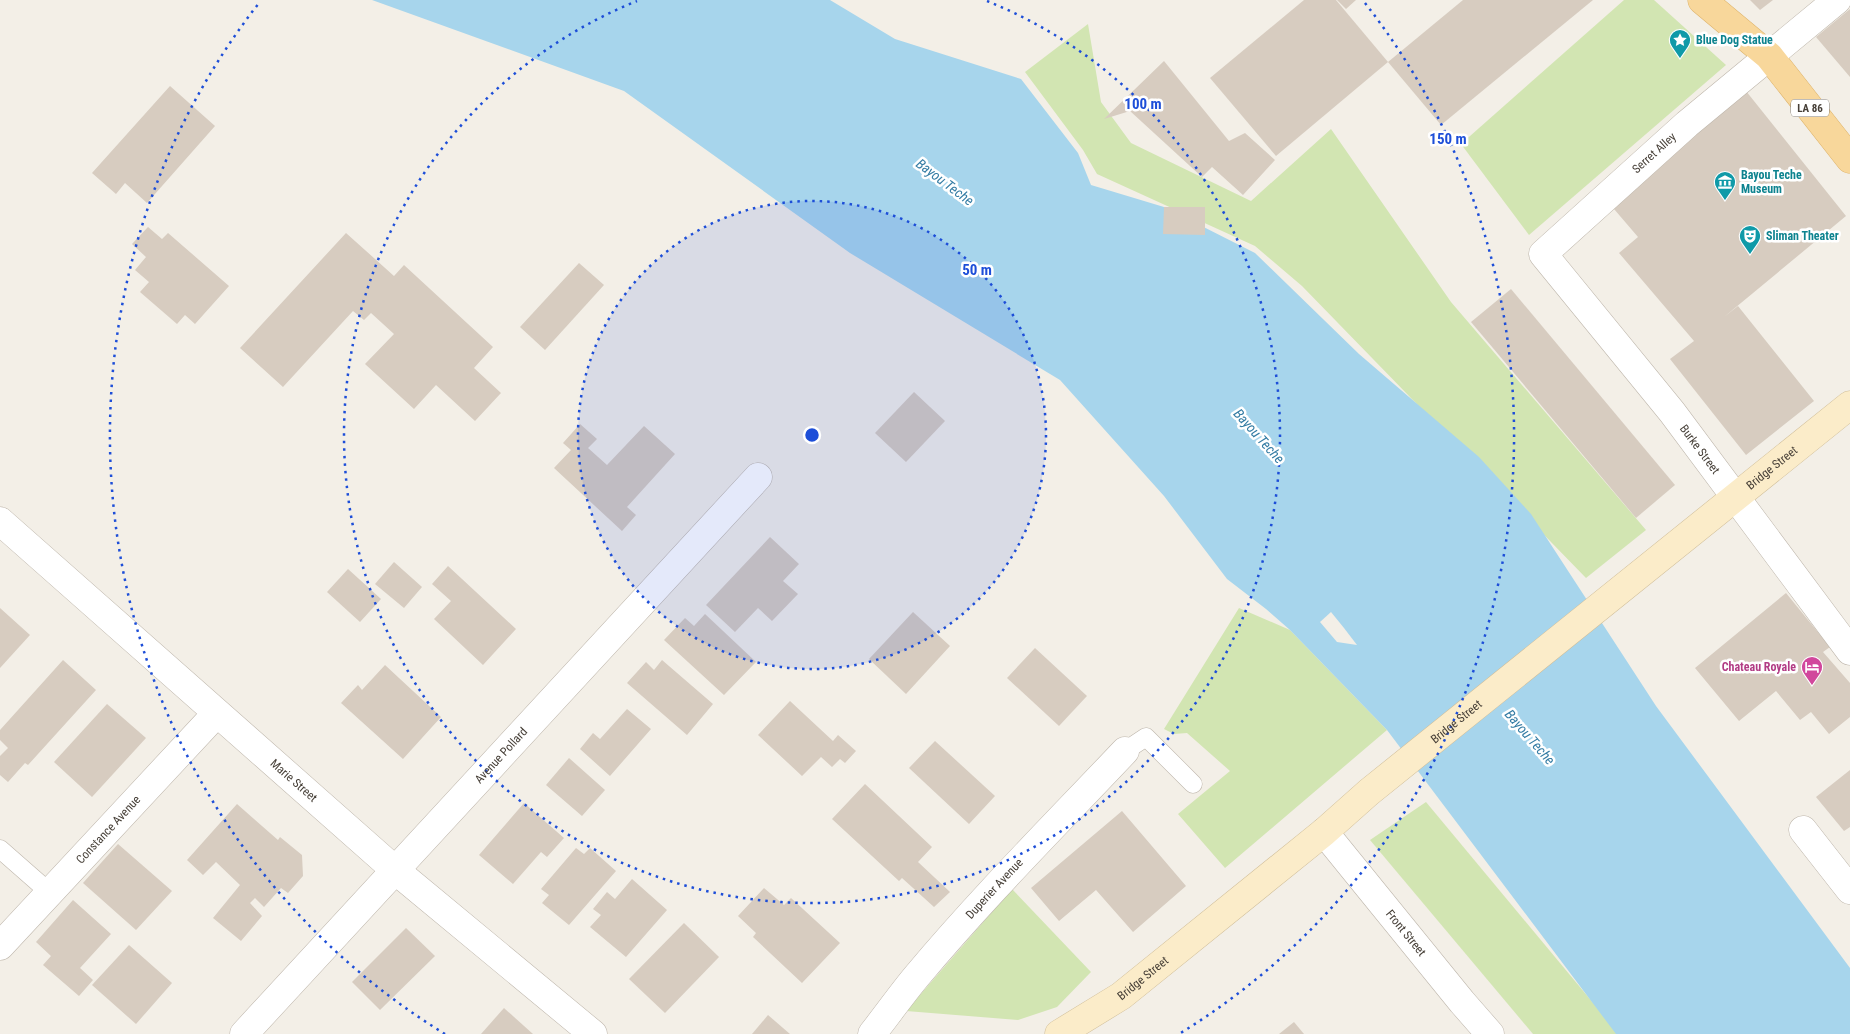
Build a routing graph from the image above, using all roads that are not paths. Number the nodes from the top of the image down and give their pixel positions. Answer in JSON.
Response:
{"nodes":[{"id":1,"x":1702,"y":0,"type":"edge"},
{"id":2,"x":1837,"y":0,"type":"edge"},
{"id":3,"x":1769,"y":56,"type":"junction"},
{"id":4,"x":1850,"y":159,"type":"edge"},
{"id":5,"x":1543,"y":254,"type":"joint"},
{"id":6,"x":1850,"y":405,"type":"edge"},
{"id":7,"x":758,"y":477,"type":"dead end"},
{"id":8,"x":1735,"y":498,"type":"junction"},
{"id":9,"x":0,"y":522,"type":"edge"},
{"id":10,"x":1850,"y":651,"type":"edge"},
{"id":11,"x":216,"y":714,"type":"junction"},
{"id":12,"x":1125,"y":751,"type":"joint"},
{"id":13,"x":1193,"y":784,"type":"dead end"},
{"id":14,"x":1803,"y":830,"type":"dead end"},
{"id":15,"x":1324,"y":832,"type":"junction"},
{"id":16,"x":0,"y":849,"type":"edge"},
{"id":17,"x":395,"y":870,"type":"junction"},
{"id":18,"x":1847,"y":880,"type":"edge"},
{"id":19,"x":49,"y":892,"type":"junction"},
{"id":20,"x":0,"y":946,"type":"edge"},
{"id":21,"x":244,"y":1034,"type":"edge"},
{"id":22,"x":593,"y":1034,"type":"edge"},
{"id":23,"x":872,"y":1034,"type":"edge"},
{"id":24,"x":1059,"y":1034,"type":"edge"},
{"id":25,"x":1490,"y":1034,"type":"edge"}],
"edges":[{"from":1,"to":3,"type":"main road"},
{"from":2,"to":3,"type":"street","name":"Serret Alley"},
{"from":3,"to":4,"type":"main road","number":"LA 86"},
{"from":3,"to":5,"type":"street","name":"Serret Alley"},
{"from":5,"to":8,"type":"street","name":"Burke Street"},
{"from":6,"to":8,"type":"main road","name":"Bridge Street"},
{"from":7,"to":17,"type":"street","name":"Avenue Pollard"},
{"from":8,"to":10,"type":"street","name":"Burke Street"},
{"from":8,"to":15,"type":"main road","name":"Bridge Street"},
{"from":9,"to":11,"type":"street","name":"Marie Street"},
{"from":11,"to":17,"type":"street","name":"Marie Street"},
{"from":11,"to":19,"type":"street","name":"Constance Avenue"},
{"from":12,"to":13,"type":"lane"},
{"from":12,"to":23,"type":"street","name":"Duperier Avenue"},
{"from":14,"to":18,"type":"street"},
{"from":15,"to":24,"type":"main road","name":"Bridge Street"},
{"from":15,"to":25,"type":"street","name":"Front Street"},
{"from":16,"to":19,"type":"lane"},
{"from":17,"to":21,"type":"street","name":"Avenue Pollard"},
{"from":17,"to":22,"type":"street","name":"Marie Street"},
{"from":19,"to":20,"type":"street","name":"Constance Avenue"}]}
